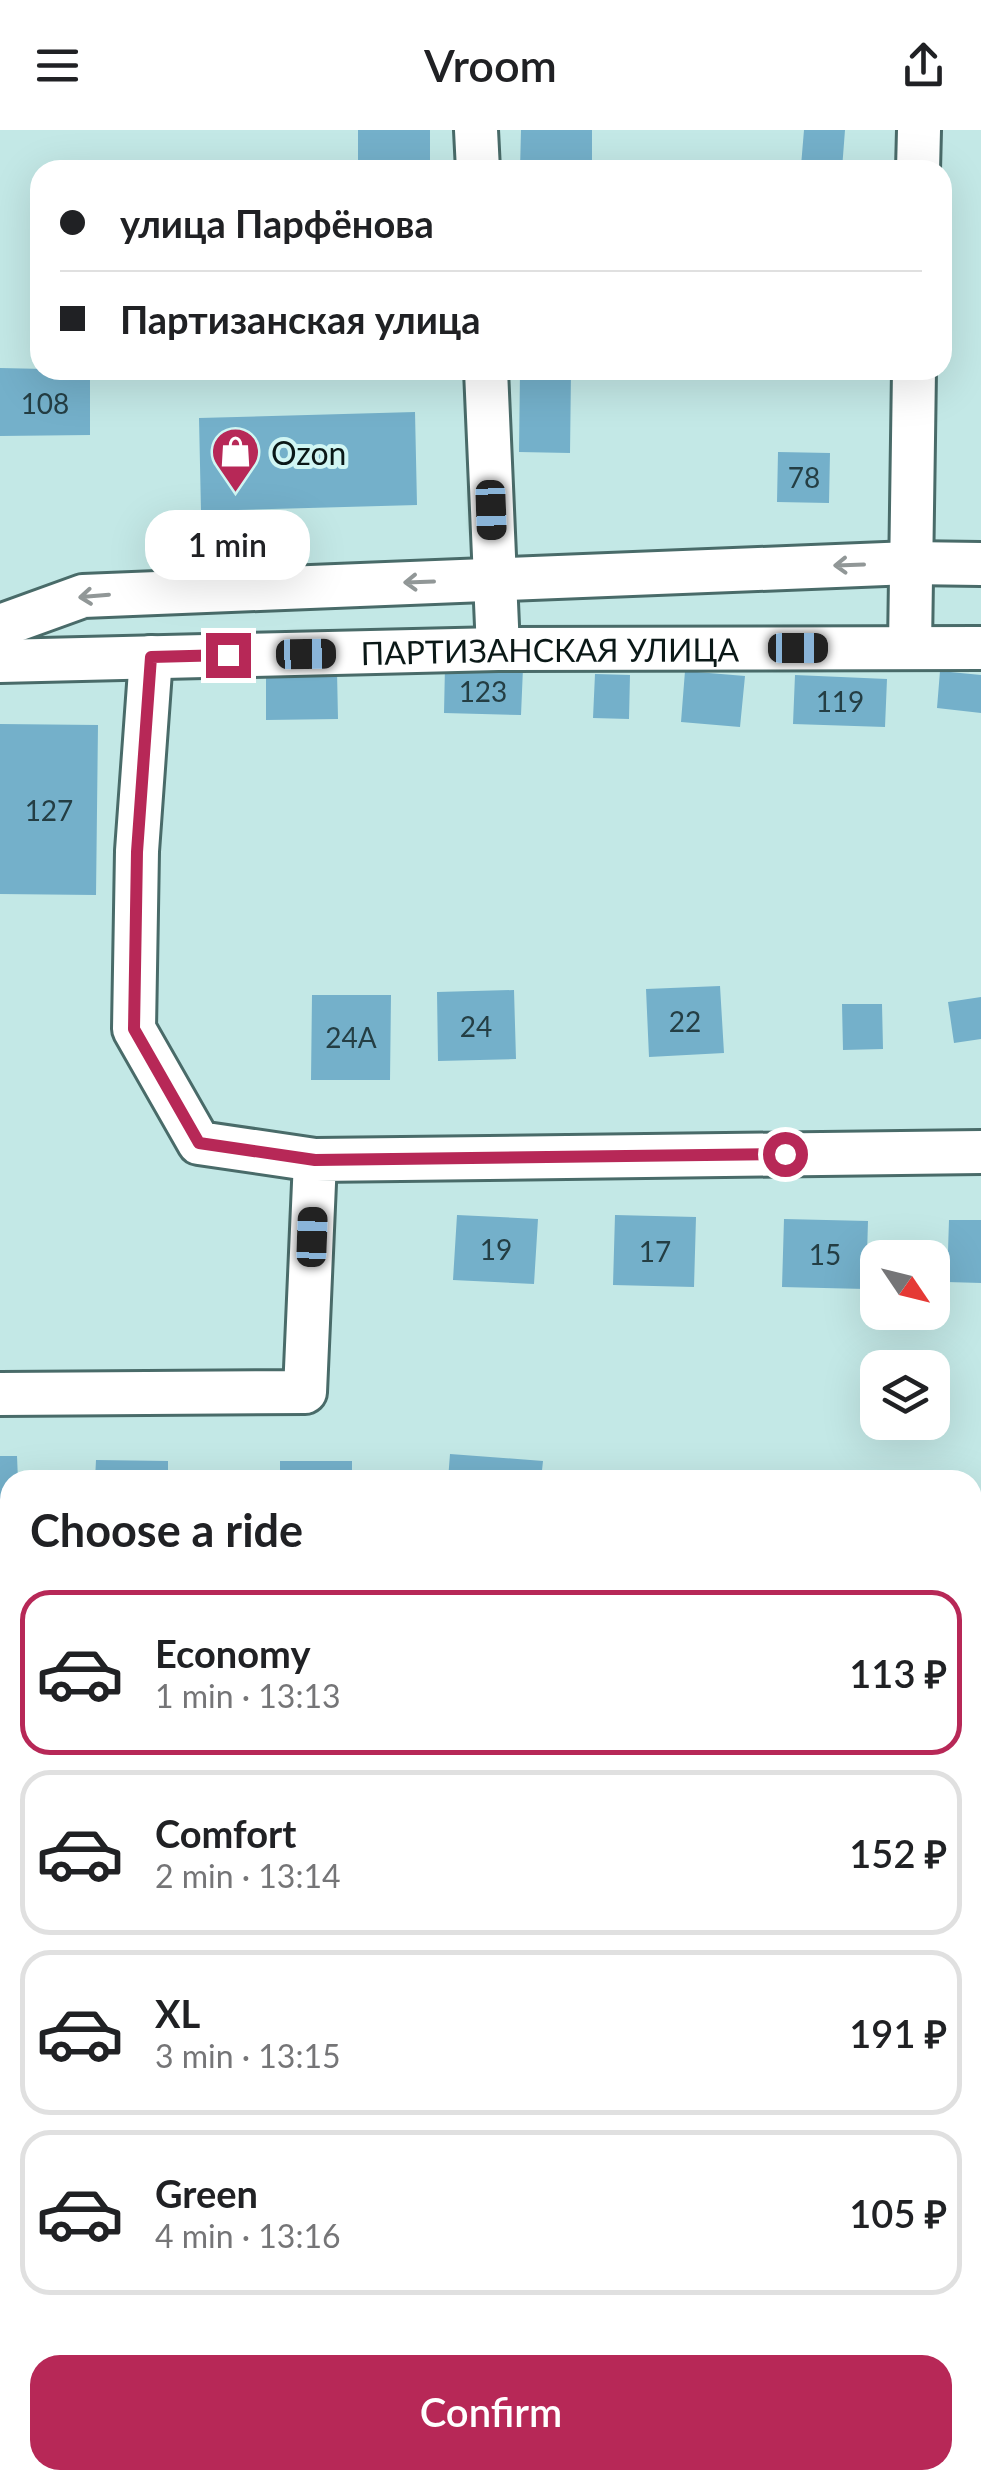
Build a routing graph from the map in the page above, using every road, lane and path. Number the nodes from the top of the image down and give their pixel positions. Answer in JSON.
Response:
{"nodes":[{"id":1,"x":476,"y":130,"type":"edge"},
{"id":2,"x":919,"y":130,"type":"edge"},
{"id":3,"x":478,"y":160,"type":"edge"},
{"id":4,"x":918,"y":160,"type":"edge"},
{"id":5,"x":486,"y":380,"type":"edge"},
{"id":6,"x":914,"y":380,"type":"edge"},
{"id":7,"x":910,"y":563,"type":"junction"},
{"id":8,"x":981,"y":564,"type":"edge"},
{"id":9,"x":494,"y":579,"type":"junction"},
{"id":10,"x":0,"y":626,"type":"edge"},
{"id":11,"x":910,"y":647,"type":"junction"},
{"id":12,"x":981,"y":648,"type":"edge"},
{"id":13,"x":498,"y":649,"type":"junction"},
{"id":14,"x":151,"y":657,"type":"junction"},
{"id":15,"x":0,"y":661,"type":"edge"},
{"id":16,"x":981,"y":1152,"type":"edge"},
{"id":17,"x":315,"y":1160,"type":"junction"},
{"id":18,"x":0,"y":1394,"type":"edge"}],
"edges":[{"from":1,"to":3,"type":"street"},
{"from":2,"to":4,"type":"street"},
{"from":5,"to":9,"type":"street"},
{"from":6,"to":7,"type":"street"},
{"from":7,"to":8,"type":"street"},
{"from":7,"to":9,"type":"street","one_way":true},
{"from":7,"to":11,"type":"street"},
{"from":9,"to":10,"type":"street","one_way":true},
{"from":9,"to":13,"type":"street"},
{"from":11,"to":12,"type":"street","name":"ПАРТИЗАНСКАЯ УЛИЦА"},
{"from":11,"to":13,"type":"street","name":"ПАРТИЗАНСКАЯ УЛИЦА"},
{"from":13,"to":14,"type":"street","name":"ПАРТИЗАНСКАЯ УЛИЦА"},
{"from":14,"to":15,"type":"street","name":"ПАРТИЗАНСКАЯ УЛИЦА"},
{"from":14,"to":17,"type":"street"},
{"from":16,"to":17,"type":"street"},
{"from":17,"to":18,"type":"street"}]}
